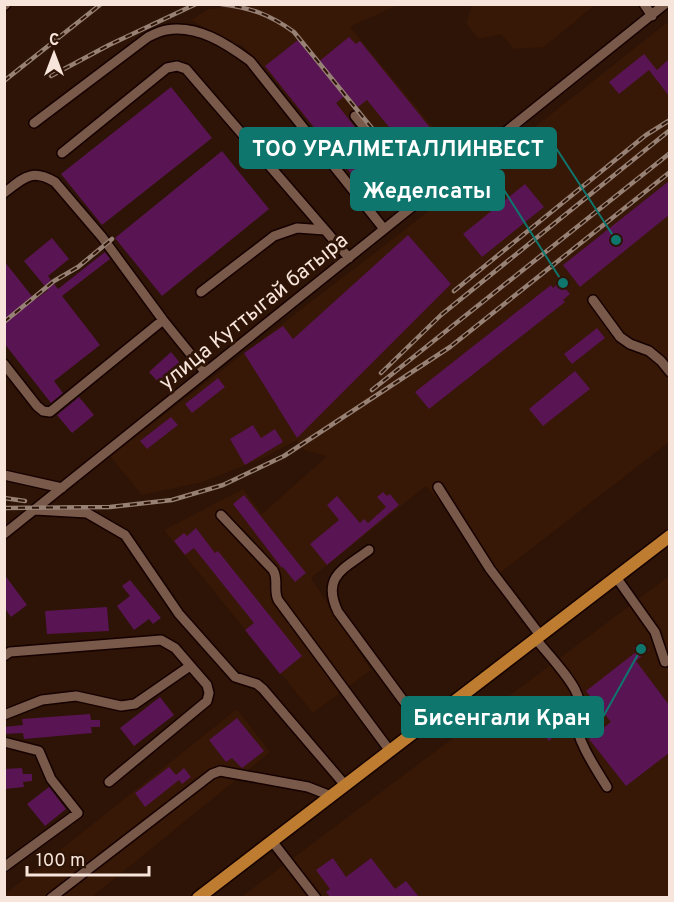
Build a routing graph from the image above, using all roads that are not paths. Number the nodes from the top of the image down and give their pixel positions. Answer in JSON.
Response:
{"nodes":[{"id":1,"x":644,"y":4,"type":"edge"},
{"id":2,"x":665,"y":4,"type":"edge"},
{"id":3,"x":652,"y":16,"type":"junction"},
{"id":4,"x":355,"y":116,"type":"dead end"},
{"id":5,"x":34,"y":123,"type":"dead end"},
{"id":6,"x":62,"y":153,"type":"dead end"},
{"id":7,"x":4,"y":193,"type":"edge"},
{"id":8,"x":422,"y":199,"type":"junction"},
{"id":9,"x":384,"y":229,"type":"junction"},
{"id":10,"x":325,"y":230,"type":"junction"},
{"id":11,"x":349,"y":258,"type":"junction"},
{"id":12,"x":201,"y":292,"type":"dead end"},
{"id":13,"x":593,"y":300,"type":"dead end"},
{"id":14,"x":162,"y":320,"type":"junction"},
{"id":15,"x":4,"y":364,"type":"edge"},
{"id":16,"x":205,"y":372,"type":"junction"},
{"id":17,"x":669,"y":372,"type":"edge"},
{"id":18,"x":4,"y":475,"type":"edge"},
{"id":19,"x":438,"y":487,"type":"dead end"},
{"id":20,"x":62,"y":488,"type":"junction"},
{"id":21,"x":35,"y":510,"type":"junction"},
{"id":22,"x":221,"y":515,"type":"dead end"},
{"id":23,"x":4,"y":534,"type":"edge"},
{"id":24,"x":669,"y":536,"type":"edge"},
{"id":25,"x":369,"y":550,"type":"dead end"},
{"id":26,"x":615,"y":577,"type":"junction"},
{"id":27,"x":538,"y":636,"type":"junction"},
{"id":28,"x":4,"y":656,"type":"edge"},
{"id":29,"x":665,"y":662,"type":"dead end"},
{"id":30,"x":190,"y":666,"type":"junction"},
{"id":31,"x":4,"y":716,"type":"edge"},
{"id":32,"x":422,"y":726,"type":"junction"},
{"id":33,"x":4,"y":742,"type":"edge"},
{"id":34,"x":390,"y":751,"type":"junction"},
{"id":35,"x":109,"y":782,"type":"dead end"},
{"id":36,"x":345,"y":785,"type":"junction"},
{"id":37,"x":607,"y":787,"type":"dead end"},
{"id":38,"x":330,"y":796,"type":"junction"},
{"id":39,"x":272,"y":842,"type":"junction"},
{"id":40,"x":4,"y":867,"type":"edge"},
{"id":41,"x":51,"y":897,"type":"edge"},
{"id":42,"x":198,"y":897,"type":"edge"},
{"id":43,"x":315,"y":897,"type":"edge"}],
"edges":[{"from":1,"to":3,"type":"street"},
{"from":2,"to":3,"type":"street","name":"улица Куттыгай батыра"},
{"from":3,"to":8,"type":"street","name":"улица Куттыгай батыра"},
{"from":4,"to":8,"type":"street"},
{"from":5,"to":9,"type":"street"},
{"from":6,"to":10,"type":"street"},
{"from":7,"to":14,"type":"street"},
{"from":8,"to":9,"type":"street","name":"улица Куттыгай батыра"},
{"from":9,"to":11,"type":"street","name":"улица Куттыгай батыра"},
{"from":10,"to":11,"type":"street"},
{"from":10,"to":12,"type":"street"},
{"from":11,"to":16,"type":"street","name":"улица Куттыгай батыра"},
{"from":13,"to":17,"type":"street"},
{"from":14,"to":15,"type":"street"},
{"from":14,"to":16,"type":"street"},
{"from":16,"to":20,"type":"street","name":"улица Куттыгай батыра"},
{"from":18,"to":20,"type":"street"},
{"from":19,"to":27,"type":"street"},
{"from":20,"to":21,"type":"street","name":"улица Куттыгай батыра"},
{"from":21,"to":23,"type":"street","name":"улица Куттыгай батыра"},
{"from":21,"to":36,"type":"street"},
{"from":22,"to":34,"type":"street"},
{"from":24,"to":26,"type":"main road"},
{"from":25,"to":32,"type":"street"},
{"from":26,"to":27,"type":"main road"},
{"from":26,"to":29,"type":"street"},
{"from":27,"to":32,"type":"main road"},
{"from":27,"to":37,"type":"street"},
{"from":28,"to":30,"type":"street"},
{"from":30,"to":31,"type":"street"},
{"from":30,"to":35,"type":"street"},
{"from":32,"to":34,"type":"main road"},
{"from":33,"to":40,"type":"street"},
{"from":34,"to":36,"type":"main road"},
{"from":36,"to":38,"type":"main road"},
{"from":38,"to":39,"type":"main road"},
{"from":38,"to":41,"type":"street"},
{"from":39,"to":42,"type":"main road"},
{"from":39,"to":43,"type":"street"}]}
